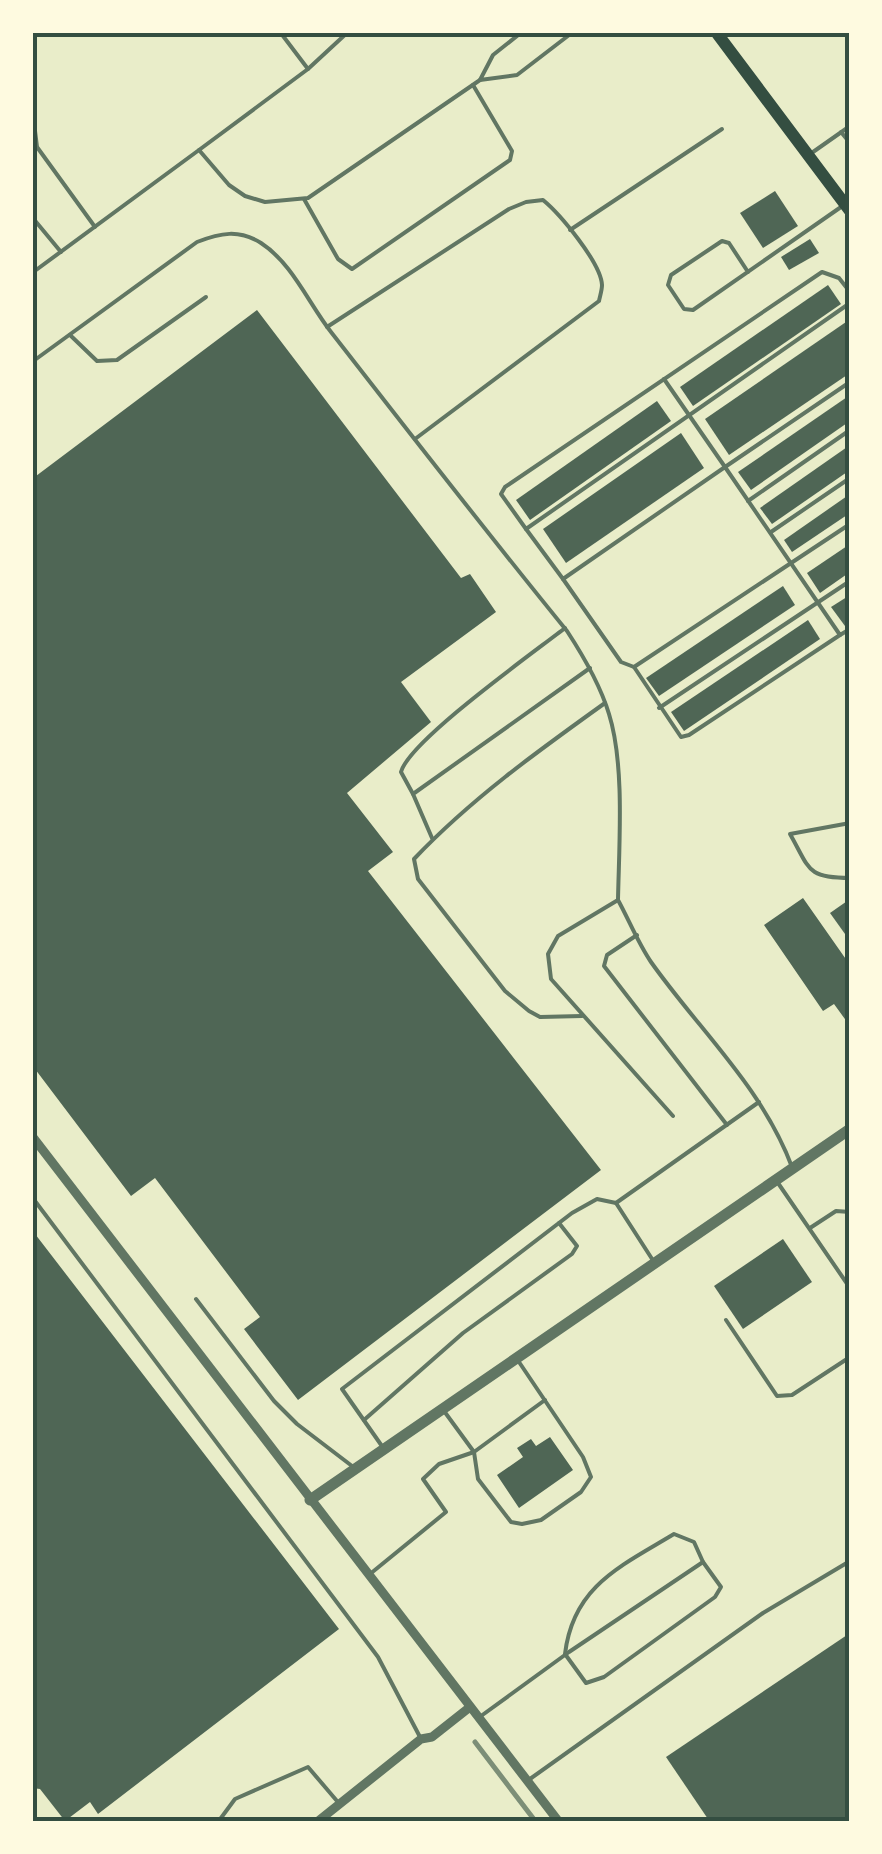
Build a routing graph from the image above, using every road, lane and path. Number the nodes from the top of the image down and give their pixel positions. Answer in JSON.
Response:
{"nodes":[{"id":1,"x":280,"y":32,"type":"edge"},
{"id":2,"x":348,"y":32,"type":"edge"},
{"id":3,"x":522,"y":32,"type":"edge"},
{"id":4,"x":573,"y":32,"type":"edge"},
{"id":5,"x":716,"y":32,"type":"edge"},
{"id":6,"x":308,"y":69,"type":"junction"},
{"id":7,"x":480,"y":80,"type":"junction"},
{"id":8,"x":473,"y":85,"type":"junction"},
{"id":9,"x":32,"y":107,"type":"edge"},
{"id":10,"x":850,"y":126,"type":"edge"},
{"id":11,"x":722,"y":129,"type":"dead end"},
{"id":12,"x":841,"y":132,"type":"junction"},
{"id":13,"x":850,"y":143,"type":"edge"},
{"id":14,"x":199,"y":150,"type":"junction"},
{"id":15,"x":808,"y":155,"type":"junction"},
{"id":16,"x":304,"y":199,"type":"junction"},
{"id":17,"x":847,"y":208,"type":"edge"},
{"id":18,"x":32,"y":217,"type":"edge"},
{"id":19,"x":95,"y":227,"type":"junction"},
{"id":20,"x":570,"y":230,"type":"junction"},
{"id":21,"x":61,"y":252,"type":"junction"},
{"id":22,"x":748,"y":272,"type":"junction"},
{"id":23,"x":32,"y":273,"type":"edge"},
{"id":24,"x":850,"y":292,"type":"edge"},
{"id":25,"x":206,"y":297,"type":"dead end"},
{"id":26,"x":850,"y":303,"type":"edge"},
{"id":27,"x":327,"y":327,"type":"junction"},
{"id":28,"x":70,"y":335,"type":"junction"},
{"id":29,"x":32,"y":362,"type":"edge"},
{"id":30,"x":664,"y":379,"type":"junction"},
{"id":31,"x":850,"y":382,"type":"edge"},
{"id":32,"x":689,"y":416,"type":"junction"},
{"id":33,"x":850,"y":430,"type":"edge"},
{"id":34,"x":415,"y":439,"type":"junction"},
{"id":35,"x":725,"y":468,"type":"junction"},
{"id":36,"x":850,"y":478,"type":"edge"},
{"id":37,"x":748,"y":501,"type":"junction"},
{"id":38,"x":850,"y":524,"type":"edge"},
{"id":39,"x":526,"y":529,"type":"junction"},
{"id":40,"x":770,"y":533,"type":"junction"},
{"id":41,"x":791,"y":564,"type":"junction"},
{"id":42,"x":563,"y":579,"type":"junction"},
{"id":43,"x":850,"y":580,"type":"edge"},
{"id":44,"x":817,"y":602,"type":"junction"},
{"id":45,"x":565,"y":628,"type":"junction"},
{"id":46,"x":850,"y":629,"type":"edge"},
{"id":47,"x":840,"y":636,"type":"junction"},
{"id":48,"x":634,"y":667,"type":"junction"},
{"id":49,"x":590,"y":668,"type":"junction"},
{"id":50,"x":605,"y":703,"type":"junction"},
{"id":51,"x":659,"y":708,"type":"junction"},
{"id":52,"x":413,"y":794,"type":"junction"},
{"id":53,"x":850,"y":823,"type":"edge"},
{"id":54,"x":433,"y":840,"type":"junction"},
{"id":55,"x":850,"y":878,"type":"edge"},
{"id":56,"x":618,"y":900,"type":"junction"},
{"id":57,"x":637,"y":936,"type":"junction"},
{"id":58,"x":583,"y":1016,"type":"junction"},
{"id":59,"x":759,"y":1102,"type":"junction"},
{"id":60,"x":672,"y":1116,"type":"dead end"},
{"id":61,"x":727,"y":1125,"type":"junction"},
{"id":62,"x":850,"y":1129,"type":"edge"},
{"id":63,"x":32,"y":1136,"type":"edge"},
{"id":64,"x":792,"y":1168,"type":"junction"},
{"id":65,"x":776,"y":1179,"type":"junction"},
{"id":66,"x":32,"y":1197,"type":"edge"},
{"id":67,"x":616,"y":1204,"type":"junction"},
{"id":68,"x":850,"y":1212,"type":"edge"},
{"id":69,"x":559,"y":1222,"type":"junction"},
{"id":70,"x":810,"y":1229,"type":"junction"},
{"id":71,"x":654,"y":1263,"type":"junction"},
{"id":72,"x":850,"y":1288,"type":"edge"},
{"id":73,"x":196,"y":1299,"type":"dead end"},
{"id":74,"x":726,"y":1320,"type":"dead end"},
{"id":75,"x":850,"y":1357,"type":"edge"},
{"id":76,"x":516,"y":1358,"type":"junction"},
{"id":77,"x":545,"y":1400,"type":"junction"},
{"id":78,"x":442,"y":1409,"type":"junction"},
{"id":79,"x":364,"y":1420,"type":"junction"},
{"id":80,"x":384,"y":1449,"type":"junction"},
{"id":81,"x":474,"y":1452,"type":"junction"},
{"id":82,"x":356,"y":1468,"type":"junction"},
{"id":83,"x":310,"y":1500,"type":"junction"},
{"id":84,"x":850,"y":1561,"type":"edge"},
{"id":85,"x":703,"y":1562,"type":"junction"},
{"id":86,"x":368,"y":1576,"type":"junction"},
{"id":87,"x":566,"y":1654,"type":"junction"},
{"id":88,"x":470,"y":1707,"type":"junction"},
{"id":89,"x":478,"y":1718,"type":"junction"},
{"id":90,"x":421,"y":1738,"type":"junction"},
{"id":91,"x":526,"y":1781,"type":"junction"},
{"id":92,"x":340,"y":1804,"type":"junction"},
{"id":93,"x":218,"y":1822,"type":"edge"},
{"id":94,"x":318,"y":1822,"type":"edge"},
{"id":95,"x":559,"y":1822,"type":"edge"}],
"edges":[{"from":1,"to":6,"type":"lane"},
{"from":2,"to":6,"type":"lane"},
{"from":3,"to":7,"type":"lane"},
{"from":4,"to":7,"type":"lane"},
{"from":5,"to":15,"type":"main road"},
{"from":6,"to":14,"type":"lane"},
{"from":7,"to":8,"type":"lane"},
{"from":8,"to":16,"type":"lane"},
{"from":8,"to":16,"type":"lane"},
{"from":9,"to":19,"type":"lane"},
{"from":10,"to":12,"type":"lane"},
{"from":11,"to":20,"type":"lane"},
{"from":12,"to":13,"type":"lane"},
{"from":12,"to":15,"type":"lane"},
{"from":14,"to":16,"type":"lane"},
{"from":14,"to":19,"type":"lane"},
{"from":15,"to":17,"type":"main road"},
{"from":17,"to":22,"type":"lane"},
{"from":18,"to":21,"type":"lane"},
{"from":19,"to":21,"type":"lane"},
{"from":20,"to":27,"type":"lane"},
{"from":20,"to":34,"type":"lane"},
{"from":21,"to":23,"type":"lane"},
{"from":22,"to":22,"type":"lane"},
{"from":24,"to":30,"type":"lane"},
{"from":25,"to":28,"type":"lane"},
{"from":26,"to":32,"type":"lane"},
{"from":27,"to":28,"type":"lane"},
{"from":27,"to":34,"type":"lane"},
{"from":28,"to":29,"type":"lane"},
{"from":30,"to":32,"type":"lane"},
{"from":30,"to":39,"type":"lane"},
{"from":31,"to":35,"type":"lane"},
{"from":32,"to":35,"type":"lane"},
{"from":32,"to":39,"type":"lane"},
{"from":33,"to":37,"type":"lane"},
{"from":34,"to":45,"type":"lane"},
{"from":35,"to":37,"type":"lane"},
{"from":35,"to":42,"type":"lane"},
{"from":36,"to":40,"type":"lane"},
{"from":37,"to":40,"type":"lane"},
{"from":38,"to":41,"type":"lane"},
{"from":39,"to":42,"type":"lane"},
{"from":40,"to":41,"type":"lane"},
{"from":41,"to":44,"type":"lane"},
{"from":41,"to":48,"type":"lane"},
{"from":42,"to":48,"type":"lane"},
{"from":43,"to":44,"type":"lane"},
{"from":44,"to":47,"type":"lane"},
{"from":44,"to":51,"type":"lane"},
{"from":45,"to":49,"type":"lane"},
{"from":45,"to":52,"type":"lane"},
{"from":46,"to":47,"type":"lane"},
{"from":47,"to":51,"type":"lane"},
{"from":48,"to":51,"type":"lane"},
{"from":49,"to":50,"type":"lane"},
{"from":49,"to":52,"type":"lane"},
{"from":50,"to":54,"type":"lane"},
{"from":50,"to":56,"type":"lane"},
{"from":52,"to":54,"type":"lane"},
{"from":53,"to":55,"type":"lane"},
{"from":54,"to":58,"type":"lane"},
{"from":56,"to":57,"type":"lane"},
{"from":56,"to":58,"type":"lane"},
{"from":57,"to":59,"type":"lane"},
{"from":57,"to":61,"type":"lane"},
{"from":58,"to":60,"type":"lane"},
{"from":59,"to":61,"type":"lane"},
{"from":59,"to":64,"type":"lane"},
{"from":61,"to":67,"type":"lane"},
{"from":62,"to":64,"type":"street"},
{"from":63,"to":83,"type":"street"},
{"from":64,"to":65,"type":"street"},
{"from":65,"to":70,"type":"lane"},
{"from":65,"to":71,"type":"street"},
{"from":66,"to":90,"type":"lane"},
{"from":67,"to":69,"type":"lane"},
{"from":67,"to":71,"type":"lane"},
{"from":68,"to":70,"type":"lane"},
{"from":69,"to":79,"type":"lane"},
{"from":69,"to":79,"type":"lane"},
{"from":70,"to":72,"type":"lane"},
{"from":71,"to":76,"type":"street"},
{"from":73,"to":82,"type":"lane"},
{"from":74,"to":75,"type":"lane"},
{"from":76,"to":77,"type":"lane"},
{"from":76,"to":78,"type":"street"},
{"from":77,"to":81,"type":"lane"},
{"from":77,"to":81,"type":"lane"},
{"from":78,"to":80,"type":"street"},
{"from":78,"to":81,"type":"lane"},
{"from":79,"to":80,"type":"lane"},
{"from":80,"to":82,"type":"street"},
{"from":81,"to":86,"type":"lane"},
{"from":82,"to":83,"type":"street"},
{"from":83,"to":86,"type":"street"},
{"from":84,"to":91,"type":"lane"},
{"from":85,"to":87,"type":"lane"},
{"from":85,"to":87,"type":"lane"},
{"from":85,"to":87,"type":"lane"},
{"from":86,"to":88,"type":"street"},
{"from":87,"to":89,"type":"lane"},
{"from":88,"to":89,"type":"street"},
{"from":88,"to":90,"type":"street"},
{"from":89,"to":91,"type":"street"},
{"from":90,"to":92,"type":"street"},
{"from":91,"to":95,"type":"street"},
{"from":92,"to":93,"type":"lane"},
{"from":92,"to":94,"type":"street"}]}
